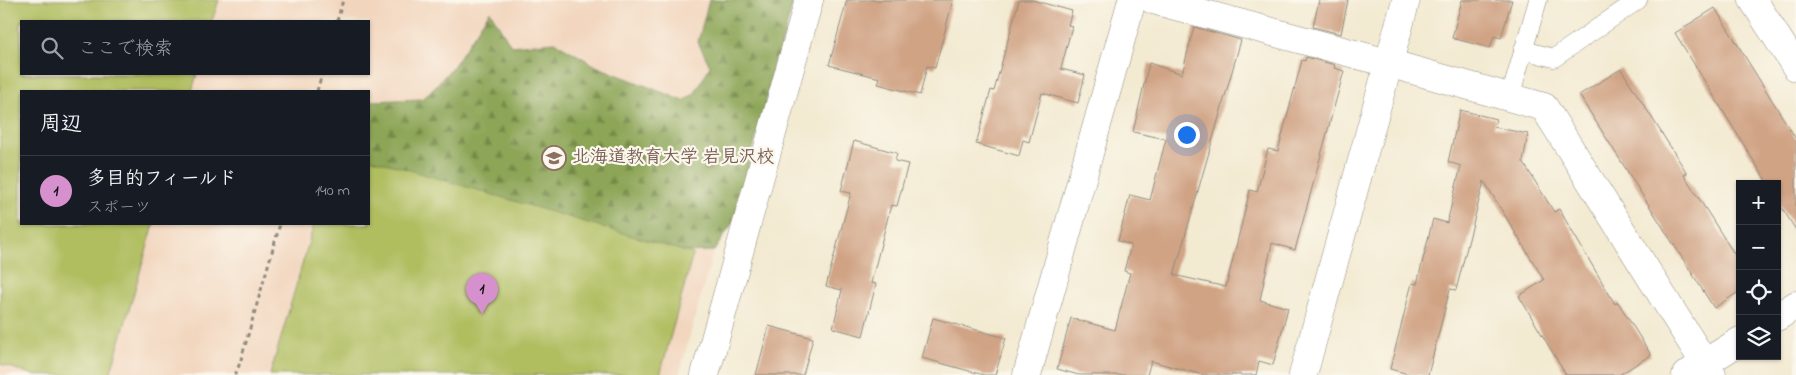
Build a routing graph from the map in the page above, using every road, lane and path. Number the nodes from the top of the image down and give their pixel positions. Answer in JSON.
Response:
{"nodes":[{"id":1,"x":343,"y":0,"type":"edge"},
{"id":2,"x":809,"y":0,"type":"edge"},
{"id":3,"x":1132,"y":0,"type":"edge"},
{"id":4,"x":1153,"y":0,"type":"edge"},
{"id":5,"x":1406,"y":0,"type":"edge"},
{"id":6,"x":1538,"y":0,"type":"edge"},
{"id":7,"x":1638,"y":0,"type":"edge"},
{"id":8,"x":1753,"y":0,"type":"edge"},
{"id":9,"x":337,"y":20,"type":"edge"},
{"id":10,"x":1523,"y":50,"type":"junction"},
{"id":11,"x":1388,"y":63,"type":"junction"},
{"id":12,"x":1796,"y":67,"type":"edge"},
{"id":13,"x":322,"y":75,"type":"edge"},
{"id":14,"x":317,"y":90,"type":"edge"},
{"id":15,"x":1510,"y":97,"type":"junction"},
{"id":16,"x":280,"y":225,"type":"edge"},
{"id":17,"x":1796,"y":305,"type":"edge"},
{"id":18,"x":1780,"y":315,"type":"edge"},
{"id":19,"x":1736,"y":344,"type":"edge"},
{"id":20,"x":1701,"y":371,"type":"edge"},
{"id":21,"x":235,"y":375,"type":"edge"},
{"id":22,"x":705,"y":375,"type":"edge"},
{"id":23,"x":1027,"y":375,"type":"edge"},
{"id":24,"x":1303,"y":375,"type":"edge"}],
"edges":[{"from":1,"to":9,"type":"path"},
{"from":2,"to":22,"type":"street"},
{"from":3,"to":23,"type":"street"},
{"from":4,"to":11,"type":"street"},
{"from":5,"to":11,"type":"street"},
{"from":6,"to":10,"type":"lane"},
{"from":7,"to":10,"type":"lane"},
{"from":8,"to":12,"type":"street"},
{"from":10,"to":15,"type":"lane"},
{"from":11,"to":15,"type":"street"},
{"from":11,"to":24,"type":"street"},
{"from":13,"to":14,"type":"path"},
{"from":15,"to":20,"type":"street"},
{"from":16,"to":21,"type":"path"},
{"from":17,"to":18,"type":"street"},
{"from":19,"to":20,"type":"street"}]}
